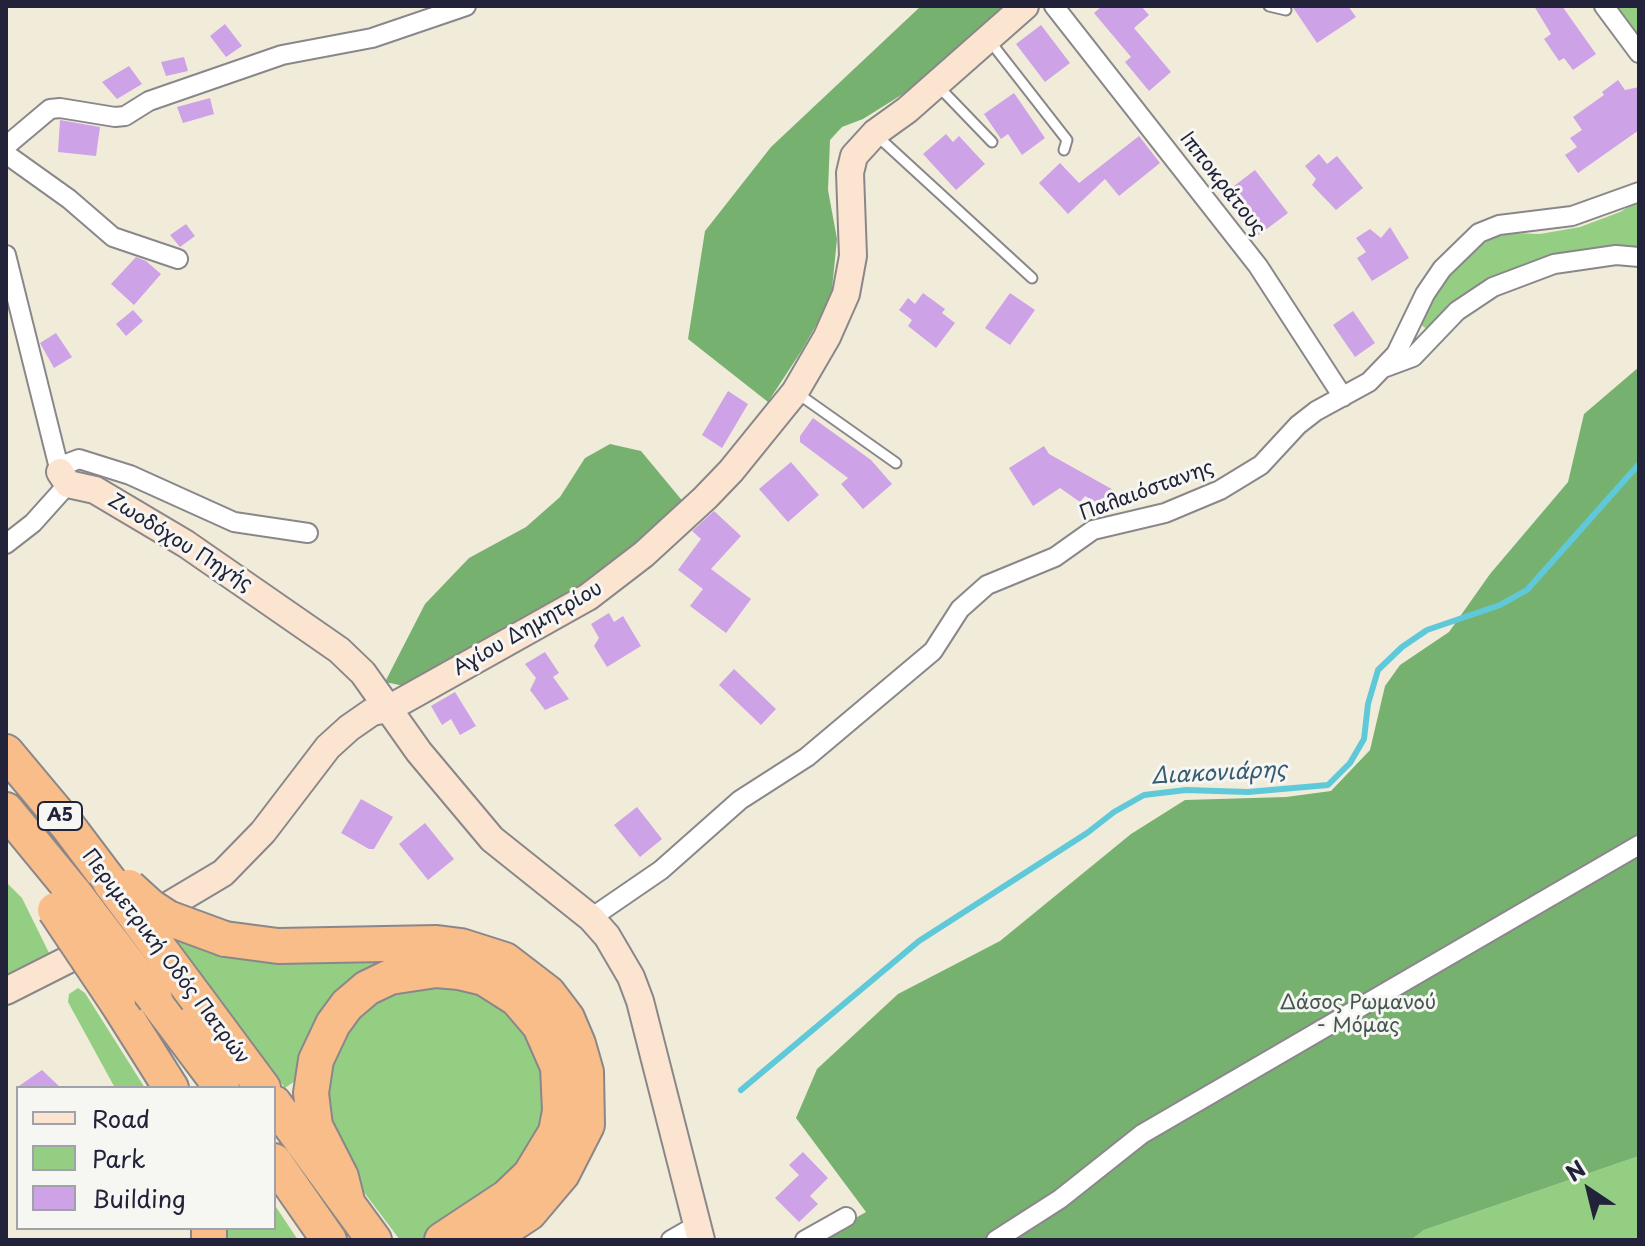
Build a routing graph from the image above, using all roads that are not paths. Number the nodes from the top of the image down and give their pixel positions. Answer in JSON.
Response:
{"nodes":[{"id":1,"x":466,"y":6,"type":"edge"},
{"id":2,"x":1025,"y":6,"type":"edge"},
{"id":3,"x":1054,"y":6,"type":"edge"},
{"id":4,"x":1269,"y":6,"type":"edge"},
{"id":5,"x":1604,"y":6,"type":"edge"},
{"id":6,"x":1286,"y":10,"type":"dead end"},
{"id":7,"x":987,"y":37,"type":"junction"},
{"id":8,"x":1639,"y":53,"type":"edge"},
{"id":9,"x":936,"y":84,"type":"junction"},
{"id":10,"x":875,"y":133,"type":"junction"},
{"id":11,"x":992,"y":142,"type":"dead end"},
{"id":12,"x":6,"y":146,"type":"edge"},
{"id":13,"x":1064,"y":150,"type":"dead end"},
{"id":14,"x":6,"y":154,"type":"edge"},
{"id":15,"x":1639,"y":192,"type":"edge"},
{"id":16,"x":6,"y":255,"type":"edge"},
{"id":17,"x":1639,"y":257,"type":"edge"},
{"id":18,"x":178,"y":259,"type":"dead end"},
{"id":19,"x":1032,"y":278,"type":"dead end"},
{"id":20,"x":11,"y":295,"type":"edge"},
{"id":21,"x":1386,"y":367,"type":"junction"},
{"id":22,"x":795,"y":392,"type":"junction"},
{"id":23,"x":1343,"y":397,"type":"junction"},
{"id":24,"x":896,"y":463,"type":"dead end"},
{"id":25,"x":62,"y":474,"type":"junction"},
{"id":26,"x":308,"y":533,"type":"dead end"},
{"id":27,"x":6,"y":544,"type":"edge"},
{"id":28,"x":388,"y":709,"type":"junction"},
{"id":29,"x":6,"y":752,"type":"edge"},
{"id":30,"x":6,"y":810,"type":"edge"},
{"id":31,"x":6,"y":841,"type":"edge"},
{"id":32,"x":1639,"y":845,"type":"edge"},
{"id":33,"x":116,"y":881,"type":"junction"},
{"id":34,"x":65,"y":902,"type":"junction"},
{"id":35,"x":591,"y":918,"type":"junction"},
{"id":36,"x":6,"y":991,"type":"edge"},
{"id":37,"x":170,"y":1086,"type":"edge"},
{"id":38,"x":220,"y":1086,"type":"edge"},
{"id":39,"x":262,"y":1086,"type":"edge"},
{"id":40,"x":276,"y":1106,"type":"edge"},
{"id":41,"x":276,"y":1164,"type":"edge"},
{"id":42,"x":347,"y":1201,"type":"junction"},
{"id":43,"x":846,"y":1217,"type":"dead end"},
{"id":44,"x":322,"y":1230,"type":"edge"},
{"id":45,"x":699,"y":1232,"type":"edge"},
{"id":46,"x":374,"y":1240,"type":"edge"},
{"id":47,"x":442,"y":1240,"type":"edge"},
{"id":48,"x":488,"y":1240,"type":"edge"},
{"id":49,"x":671,"y":1240,"type":"edge"},
{"id":50,"x":805,"y":1240,"type":"edge"},
{"id":51,"x":996,"y":1240,"type":"edge"}],
"edges":[{"from":1,"to":12,"type":"street"},
{"from":2,"to":7,"type":"main road","name":"Αγίου Δημητρίου"},
{"from":3,"to":23,"type":"street","name":"Ιπποκράτους"},
{"from":4,"to":6,"type":"lane"},
{"from":5,"to":8,"type":"street"},
{"from":7,"to":9,"type":"main road","name":"Αγίου Δημητρίου"},
{"from":7,"to":13,"type":"lane"},
{"from":9,"to":10,"type":"main road","name":"Αγίου Δημητρίου"},
{"from":9,"to":11,"type":"lane"},
{"from":10,"to":19,"type":"lane"},
{"from":10,"to":22,"type":"main road","name":"Αγίου Δημητρίου"},
{"from":14,"to":18,"type":"street"},
{"from":15,"to":21,"type":"street","name":"Παλαιόστανης"},
{"from":16,"to":20,"type":"street"},
{"from":17,"to":21,"type":"street"},
{"from":20,"to":25,"type":"street"},
{"from":21,"to":23,"type":"street","name":"Παλαιόστανης"},
{"from":22,"to":24,"type":"lane"},
{"from":22,"to":28,"type":"main road","name":"Αγίου Δημητρίου"},
{"from":23,"to":35,"type":"street","name":"Παλαιόστανης"},
{"from":25,"to":26,"type":"street"},
{"from":25,"to":27,"type":"street"},
{"from":25,"to":28,"type":"main road","name":"Ζωοδόχου Πηγής"},
{"from":28,"to":35,"type":"main road","name":"Ζωοδόχου Πηγής"},
{"from":28,"to":36,"type":"main road","name":"Αγίου Δημητρίου"},
{"from":29,"to":33,"type":"highway","number":"Α5"},
{"from":30,"to":34,"type":"highway","name":"Περιμετρική Οδός Πατρών","number":"Α5"},
{"from":31,"to":34,"type":"highway"},
{"from":32,"to":51,"type":"street"},
{"from":33,"to":39,"type":"highway","name":"Περιμετρική Οδός Πατρών","bridge":true},
{"from":33,"to":48,"type":"highway","bridge":true},
{"from":34,"to":37,"type":"highway","bridge":true},
{"from":34,"to":38,"type":"highway","name":"Περιμετρική Οδός Πατρών","number":"Α5","bridge":true},
{"from":35,"to":45,"type":"main road","name":"Ζωοδόχου Πηγής"},
{"from":40,"to":42,"type":"highway"},
{"from":41,"to":44,"type":"highway"},
{"from":42,"to":46,"type":"highway"},
{"from":42,"to":47,"type":"highway"},
{"from":43,"to":50,"type":"street"},
{"from":45,"to":49,"type":"street"}]}
